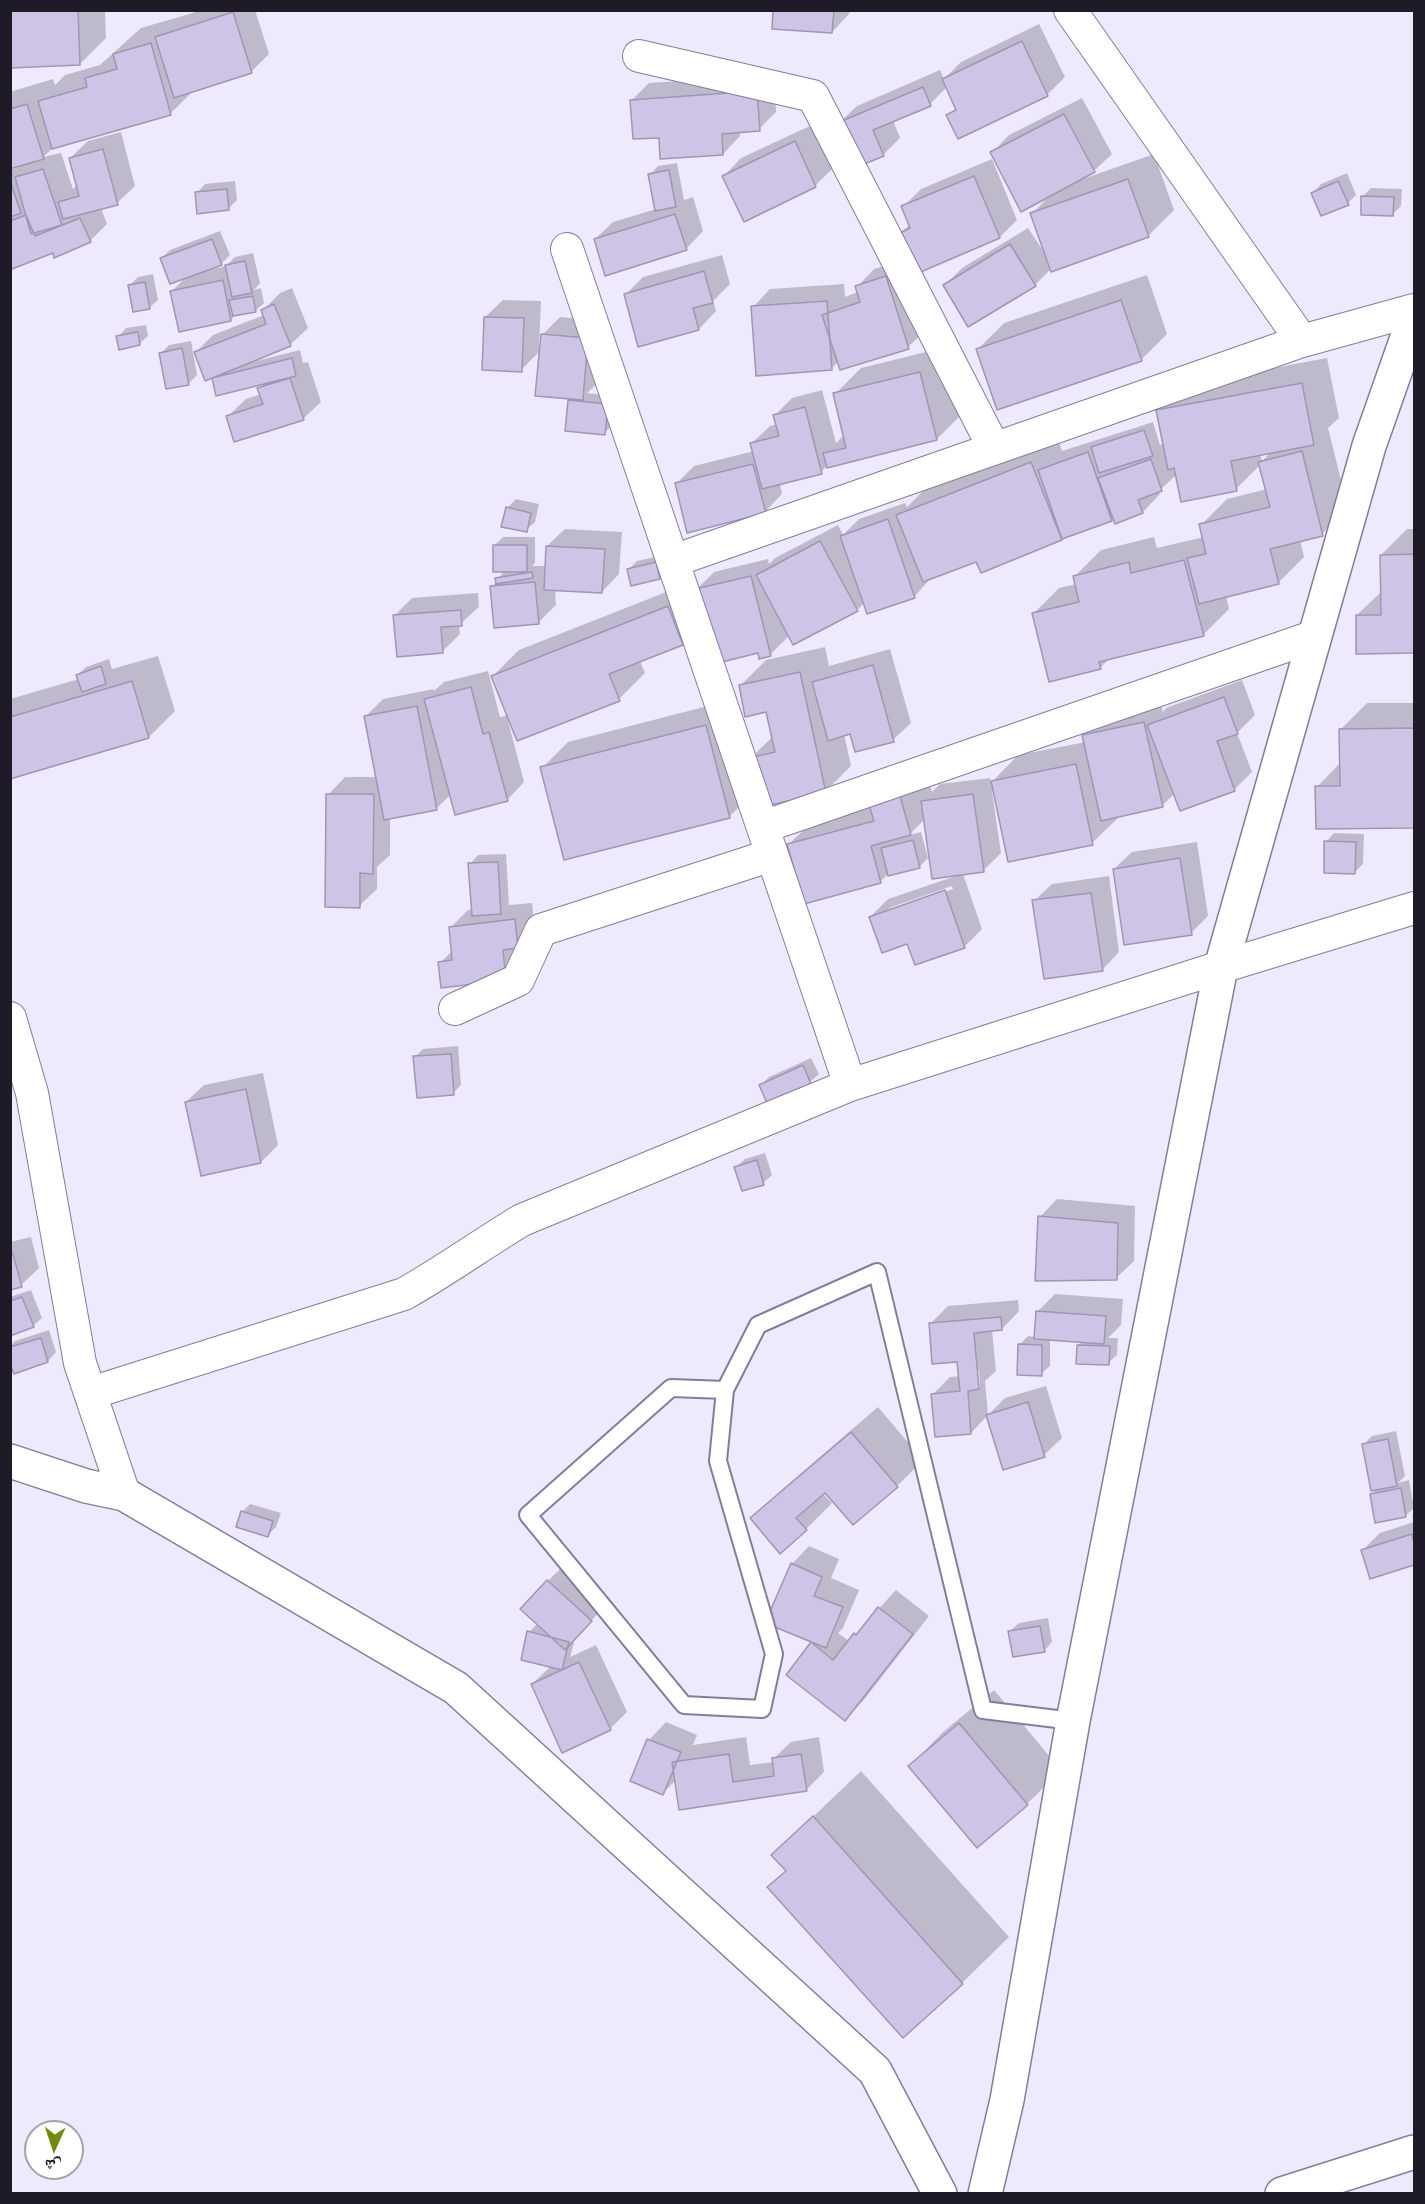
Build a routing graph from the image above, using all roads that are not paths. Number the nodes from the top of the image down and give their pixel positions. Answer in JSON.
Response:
{"nodes":[{"id":1,"x":1070,"y":10,"type":"edge"},
{"id":2,"x":639,"y":56,"type":"dead end"},
{"id":3,"x":567,"y":249,"type":"dead end"},
{"id":4,"x":1414,"y":310,"type":"edge"},
{"id":5,"x":1414,"y":318,"type":"edge"},
{"id":6,"x":1302,"y":341,"type":"junction"},
{"id":7,"x":994,"y":448,"type":"junction"},
{"id":8,"x":673,"y":561,"type":"junction"},
{"id":9,"x":1315,"y":636,"type":"junction"},
{"id":10,"x":768,"y":841,"type":"junction"},
{"id":11,"x":1414,"y":908,"type":"edge"},
{"id":12,"x":1221,"y":967,"type":"junction"},
{"id":13,"x":455,"y":1009,"type":"dead end"},
{"id":14,"x":10,"y":1018,"type":"edge"},
{"id":15,"x":850,"y":1085,"type":"junction"},
{"id":16,"x":22,"y":1095,"type":"edge"},
{"id":17,"x":725,"y":1390,"type":"junction"},
{"id":18,"x":91,"y":1394,"type":"junction"},
{"id":19,"x":10,"y":1461,"type":"edge"},
{"id":20,"x":124,"y":1494,"type":"junction"},
{"id":21,"x":1073,"y":1721,"type":"junction"},
{"id":22,"x":1414,"y":2152,"type":"edge"},
{"id":23,"x":940,"y":2193,"type":"edge"},
{"id":24,"x":985,"y":2193,"type":"edge"},
{"id":25,"x":1282,"y":2193,"type":"edge"}],
"edges":[{"from":1,"to":6,"type":"street"},
{"from":2,"to":7,"type":"street"},
{"from":3,"to":8,"type":"street"},
{"from":4,"to":6,"type":"street"},
{"from":5,"to":9,"type":"main road"},
{"from":6,"to":7,"type":"street"},
{"from":7,"to":8,"type":"street"},
{"from":8,"to":10,"type":"street"},
{"from":9,"to":10,"type":"street"},
{"from":9,"to":12,"type":"main road"},
{"from":10,"to":13,"type":"street"},
{"from":10,"to":15,"type":"street"},
{"from":11,"to":12,"type":"street"},
{"from":12,"to":15,"type":"street"},
{"from":12,"to":21,"type":"main road"},
{"from":14,"to":16,"type":"street"},
{"from":15,"to":18,"type":"street"},
{"from":16,"to":18,"type":"street"},
{"from":17,"to":17,"type":"lane"},
{"from":17,"to":21,"type":"lane"},
{"from":18,"to":20,"type":"street"},
{"from":19,"to":20,"type":"main road"},
{"from":20,"to":23,"type":"main road"},
{"from":21,"to":24,"type":"main road"},
{"from":22,"to":25,"type":"main road"}]}
